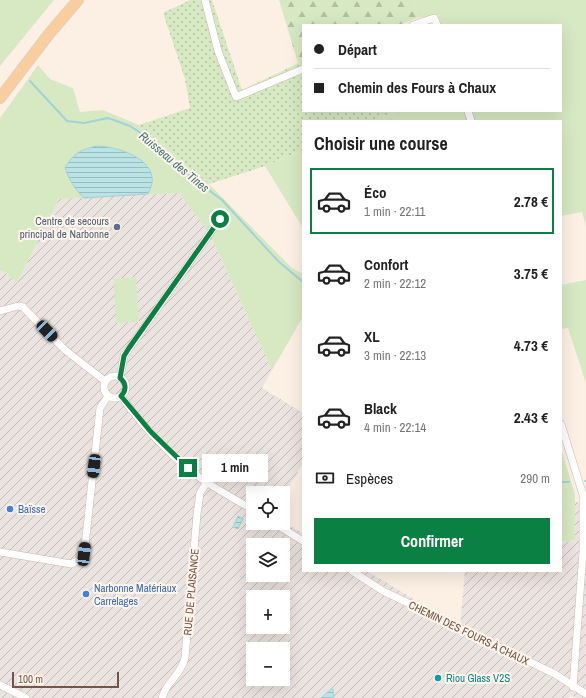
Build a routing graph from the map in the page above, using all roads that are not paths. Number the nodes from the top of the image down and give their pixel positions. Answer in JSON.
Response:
{"nodes":[{"id":1,"x":68,"y":0,"type":"edge"},
{"id":2,"x":78,"y":0,"type":"edge"},
{"id":3,"x":205,"y":0,"type":"edge"},
{"id":4,"x":416,"y":24,"type":"edge"},
{"id":5,"x":437,"y":24,"type":"edge"},
{"id":6,"x":302,"y":69,"type":"edge"},
{"id":7,"x":0,"y":86,"type":"edge"},
{"id":8,"x":0,"y":98,"type":"edge"},
{"id":9,"x":220,"y":219,"type":"dead end"},
{"id":10,"x":0,"y":311,"type":"edge"},
{"id":11,"x":120,"y":378,"type":"junction"},
{"id":12,"x":105,"y":381,"type":"junction"},
{"id":13,"x":108,"y":396,"type":"junction"},
{"id":14,"x":121,"y":396,"type":"junction"},
{"id":15,"x":562,"y":427,"type":"edge"},
{"id":16,"x":207,"y":482,"type":"junction"},
{"id":17,"x":246,"y":506,"type":"edge"},
{"id":18,"x":286,"y":530,"type":"edge"},
{"id":19,"x":302,"y":539,"type":"edge"},
{"id":20,"x":0,"y":552,"type":"edge"},
{"id":21,"x":354,"y":572,"type":"edge"},
{"id":22,"x":0,"y":685,"type":"edge"},
{"id":23,"x":573,"y":687,"type":"junction"},
{"id":24,"x":586,"y":694,"type":"edge"},
{"id":25,"x":26,"y":698,"type":"edge"},
{"id":26,"x":162,"y":698,"type":"edge"}],
"edges":[{"from":1,"to":7,"type":"main road"},
{"from":2,"to":8,"type":"main road"},
{"from":3,"to":6,"type":"street"},
{"from":4,"to":5,"type":"street"},
{"from":9,"to":11,"type":"street"},
{"from":10,"to":12,"type":"street"},
{"from":11,"to":12,"type":"street"},
{"from":11,"to":14,"type":"street"},
{"from":12,"to":13,"type":"street"},
{"from":13,"to":14,"type":"street"},
{"from":13,"to":20,"type":"street"},
{"from":14,"to":16,"type":"street"},
{"from":15,"to":23,"type":"street"},
{"from":16,"to":17,"type":"street"},
{"from":16,"to":26,"type":"street","name":"RUE DE PLAISANCE"},
{"from":18,"to":19,"type":"street"},
{"from":21,"to":23,"type":"street","name":"CHEMIN DES FOURS À CHAUX"},
{"from":22,"to":25,"type":"street"},
{"from":23,"to":24,"type":"street","name":"CHEMIN DES FOURS À CHAUX"}]}
